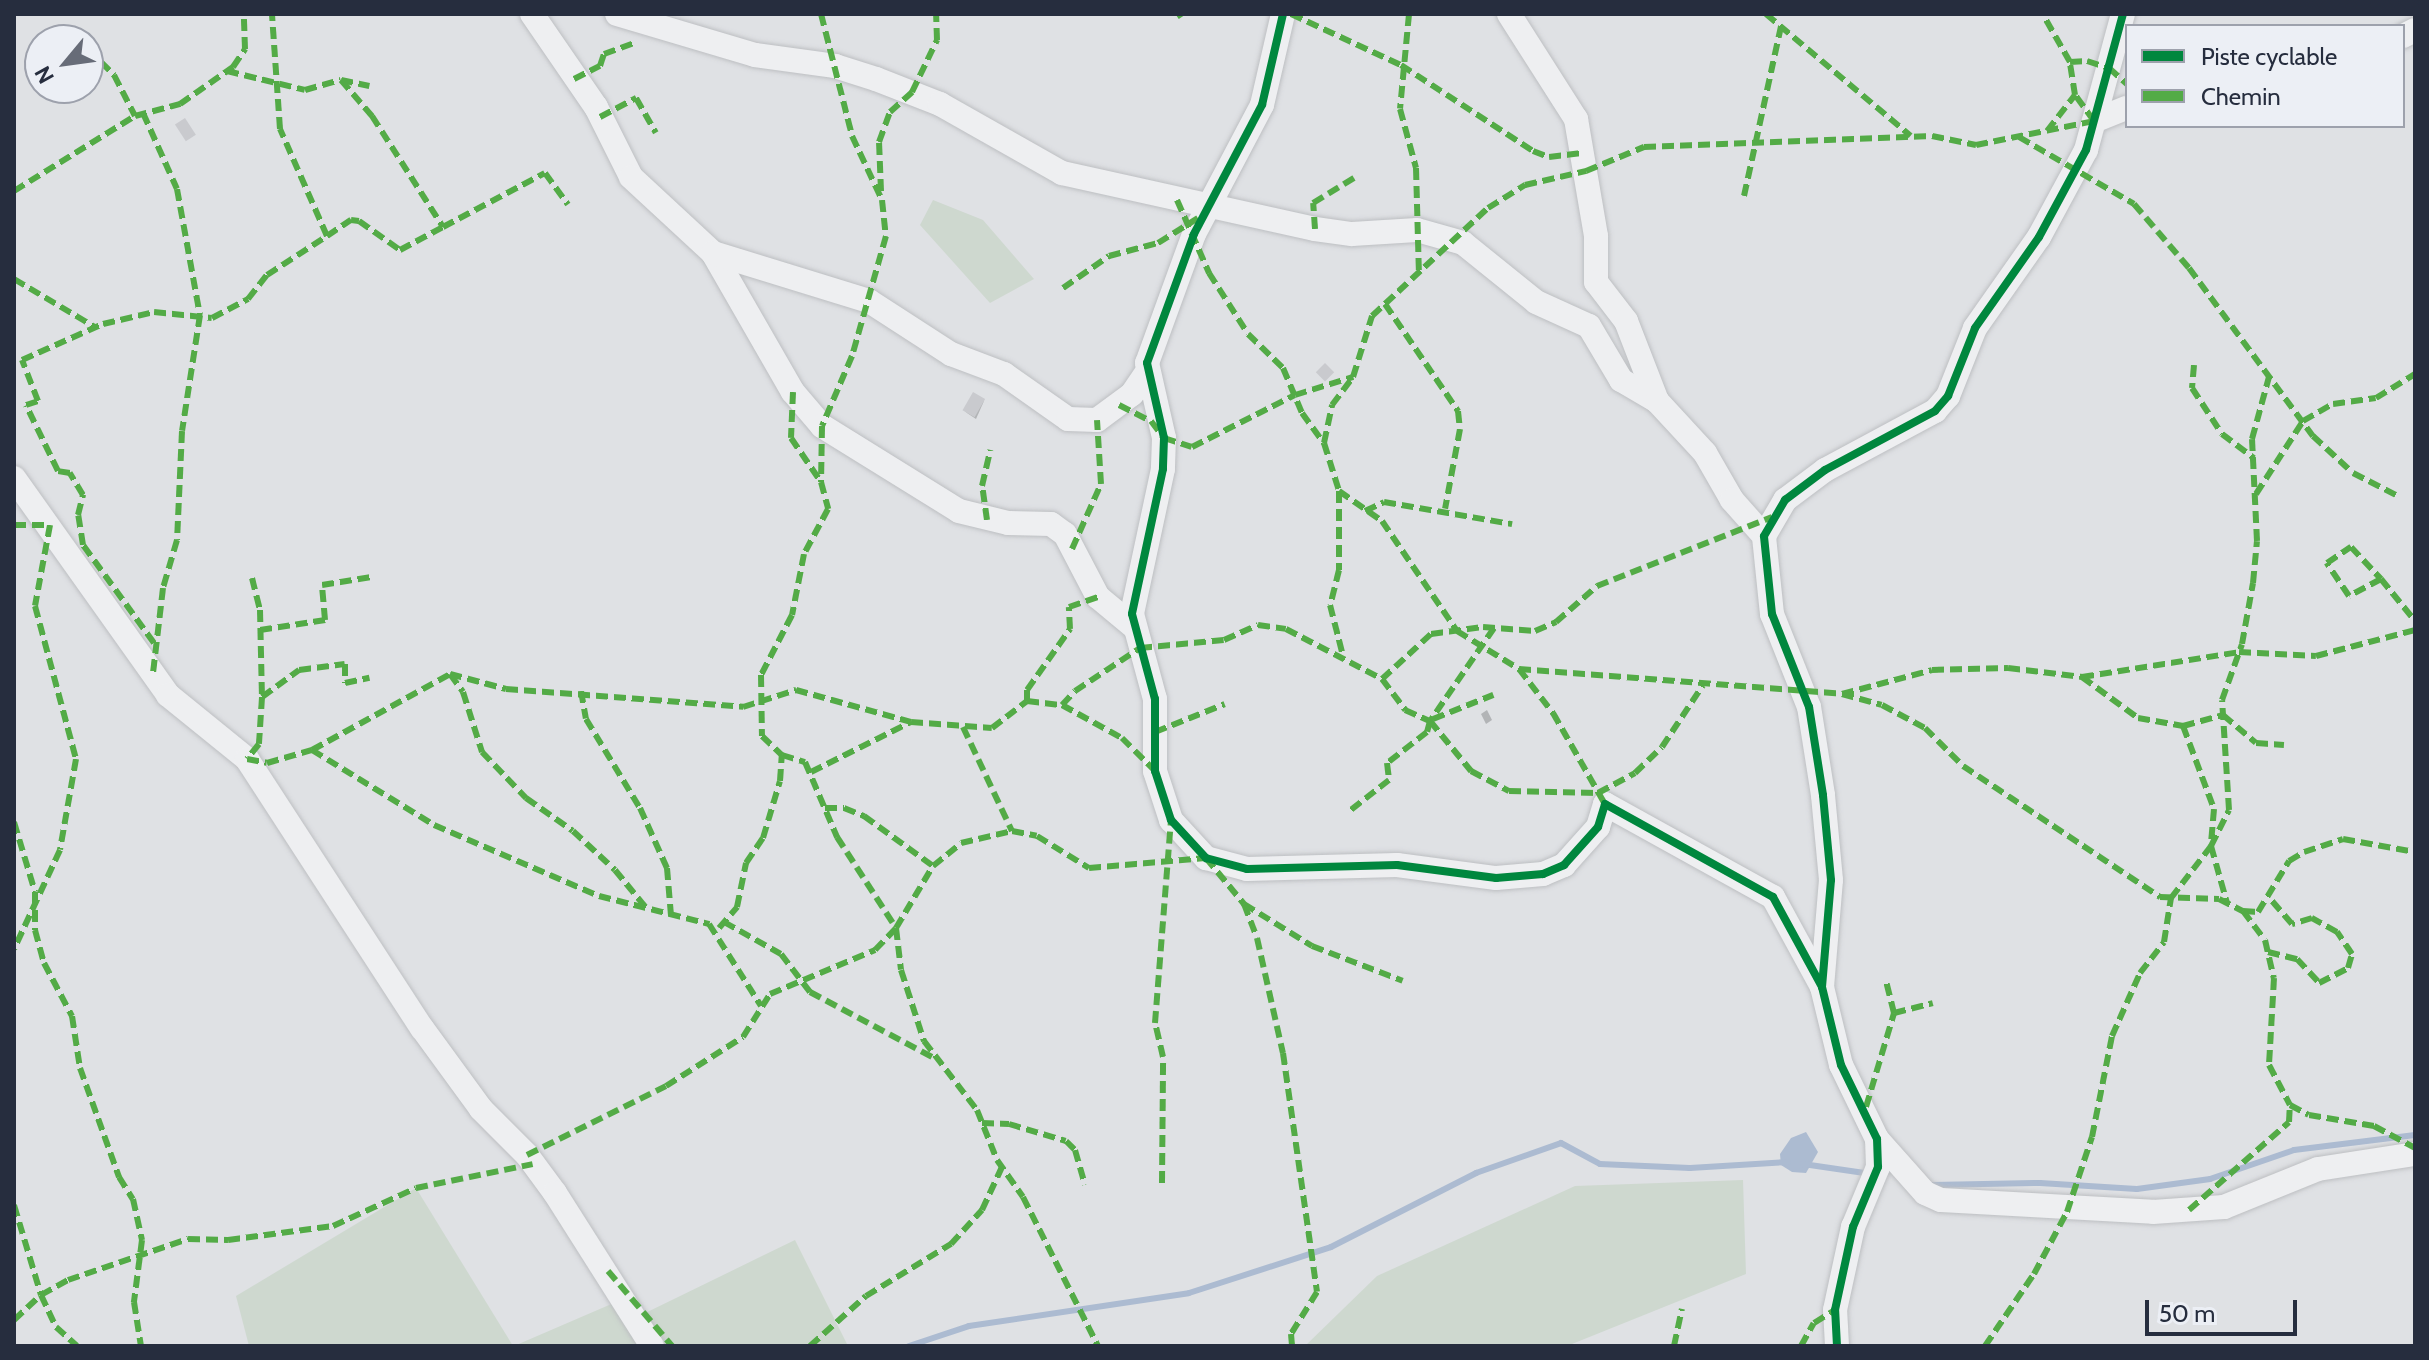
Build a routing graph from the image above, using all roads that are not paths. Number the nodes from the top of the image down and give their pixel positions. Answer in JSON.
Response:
{"nodes":[{"id":1,"x":532,"y":14,"type":"edge"},
{"id":2,"x":617,"y":14,"type":"edge"},
{"id":3,"x":1283,"y":14,"type":"edge"},
{"id":4,"x":1509,"y":14,"type":"edge"},
{"id":5,"x":2123,"y":14,"type":"edge"},
{"id":6,"x":2125,"y":109,"type":"edge"},
{"id":7,"x":2094,"y":121,"type":"junction"},
{"id":8,"x":1209,"y":206,"type":"junction"},
{"id":9,"x":713,"y":253,"type":"junction"},
{"id":10,"x":1147,"y":372,"type":"junction"},
{"id":11,"x":1657,"y":401,"type":"junction"},
{"id":12,"x":14,"y":478,"type":"edge"},
{"id":13,"x":1764,"y":536,"type":"junction"},
{"id":14,"x":1134,"y":627,"type":"junction"},
{"id":15,"x":1822,"y":987,"type":"junction"},
{"id":16,"x":1877,"y":1139,"type":"junction"},
{"id":17,"x":2415,"y":1154,"type":"edge"},
{"id":18,"x":652,"y":1346,"type":"edge"},
{"id":19,"x":1837,"y":1346,"type":"edge"}],
"edges":[{"from":1,"to":9,"type":"street"},
{"from":2,"to":8,"type":"street"},
{"from":3,"to":8,"type":"street"},
{"from":4,"to":11,"type":"street"},
{"from":5,"to":7,"type":"street"},
{"from":6,"to":7,"type":"street"},
{"from":7,"to":13,"type":"street"},
{"from":8,"to":10,"type":"street"},
{"from":8,"to":11,"type":"street"},
{"from":9,"to":10,"type":"street"},
{"from":9,"to":14,"type":"street"},
{"from":10,"to":14,"type":"street"},
{"from":11,"to":13,"type":"street"},
{"from":12,"to":18,"type":"street"},
{"from":13,"to":15,"type":"street"},
{"from":14,"to":15,"type":"street"},
{"from":15,"to":16,"type":"street"},
{"from":16,"to":17,"type":"street"},
{"from":16,"to":19,"type":"street"}]}
